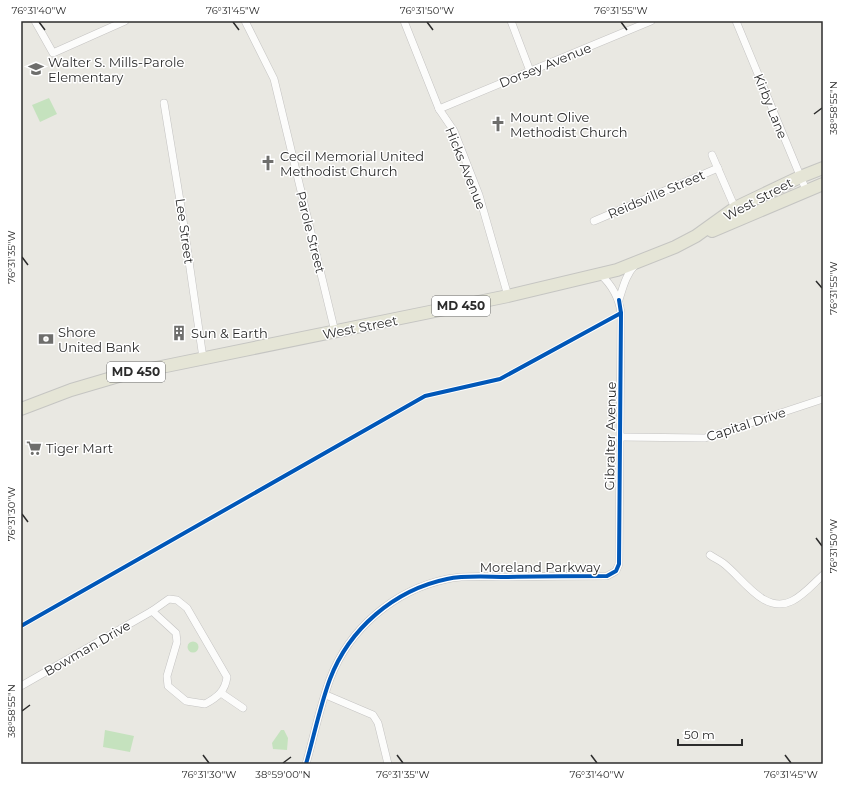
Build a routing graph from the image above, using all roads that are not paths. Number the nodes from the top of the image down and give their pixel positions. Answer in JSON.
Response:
{"nodes":[{"id":1,"x":35,"y":21,"type":"edge"},
{"id":2,"x":125,"y":21,"type":"edge"},
{"id":3,"x":245,"y":21,"type":"edge"},
{"id":4,"x":404,"y":21,"type":"edge"},
{"id":5,"x":511,"y":21,"type":"edge"},
{"id":6,"x":651,"y":21,"type":"edge"},
{"id":7,"x":736,"y":21,"type":"edge"},
{"id":8,"x":530,"y":71,"type":"junction"},
{"id":9,"x":164,"y":103,"type":"dead end"},
{"id":10,"x":439,"y":109,"type":"junction"},
{"id":11,"x":712,"y":155,"type":"dead end"},
{"id":12,"x":718,"y":168,"type":"junction"},
{"id":13,"x":823,"y":168,"type":"edge"},
{"id":14,"x":800,"y":177,"type":"junction"},
{"id":15,"x":823,"y":184,"type":"edge"},
{"id":16,"x":806,"y":190,"type":"junction"},
{"id":17,"x":736,"y":208,"type":"junction"},
{"id":18,"x":594,"y":220,"type":"dead end"},
{"id":19,"x":696,"y":236,"type":"junction"},
{"id":20,"x":637,"y":263,"type":"junction"},
{"id":21,"x":600,"y":274,"type":"junction"},
{"id":22,"x":508,"y":296,"type":"junction"},
{"id":23,"x":619,"y":300,"type":"junction"},
{"id":24,"x":335,"y":332,"type":"junction"},
{"id":25,"x":203,"y":358,"type":"junction"},
{"id":26,"x":823,"y":398,"type":"edge"},
{"id":27,"x":21,"y":409,"type":"edge"},
{"id":28,"x":620,"y":437,"type":"junction"},
{"id":29,"x":710,"y":555,"type":"dead end"},
{"id":30,"x":616,"y":571,"type":"joint"},
{"id":31,"x":823,"y":575,"type":"edge"},
{"id":32,"x":152,"y":611,"type":"junction"},
{"id":33,"x":21,"y":686,"type":"edge"},
{"id":34,"x":222,"y":693,"type":"junction"},
{"id":35,"x":326,"y":695,"type":"junction"},
{"id":36,"x":243,"y":708,"type":"dead end"},
{"id":37,"x":306,"y":764,"type":"edge"},
{"id":38,"x":388,"y":764,"type":"edge"}],
"edges":[{"from":1,"to":2,"type":"street"},
{"from":3,"to":24,"type":"street","name":"Parole Street"},
{"from":4,"to":10,"type":"street","name":"Hicks Avenue"},
{"from":5,"to":8,"type":"street"},
{"from":6,"to":8,"type":"street","name":"Dorsey Avenue"},
{"from":7,"to":14,"type":"street","name":"Kirby Lane"},
{"from":8,"to":10,"type":"street","name":"Dorsey Avenue"},
{"from":9,"to":25,"type":"street","name":"Lee Street"},
{"from":10,"to":22,"type":"street","name":"Hicks Avenue"},
{"from":11,"to":12,"type":"street"},
{"from":12,"to":17,"type":"street"},
{"from":12,"to":18,"type":"street","name":"Reidsville Street"},
{"from":13,"to":14,"type":"main road","name":"West Street","number":"MD 450"},
{"from":14,"to":16,"type":"street","name":"Kirby Lane"},
{"from":14,"to":17,"type":"main road","name":"West Street","number":"MD 450"},
{"from":15,"to":16,"type":"main road","name":"West Street","number":"MD 450"},
{"from":16,"to":19,"type":"main road","name":"West Street","number":"MD 450"},
{"from":17,"to":19,"type":"main road","name":"West Street","number":"MD 450"},
{"from":19,"to":20,"type":"main road","name":"West Street","number":"MD 450"},
{"from":20,"to":21,"type":"main road","name":"West Street","number":"MD 450"},
{"from":20,"to":23,"type":"street","name":"Gibralter Avenue"},
{"from":21,"to":22,"type":"main road","name":"West Street","number":"MD 450"},
{"from":21,"to":23,"type":"street","name":"Gibralter Avenue"},
{"from":22,"to":24,"type":"main road","name":"West Street","number":"MD 450"},
{"from":23,"to":28,"type":"street","name":"Gibralter Avenue"},
{"from":24,"to":25,"type":"main road","name":"West Street","number":"MD 450"},
{"from":25,"to":27,"type":"main road","name":"West Street","number":"MD 450"},
{"from":26,"to":28,"type":"street","name":"Capital Drive"},
{"from":28,"to":30,"type":"street","name":"Gibralter Avenue"},
{"from":29,"to":31,"type":"street"},
{"from":30,"to":35,"type":"street","name":"Moreland Parkway"},
{"from":32,"to":33,"type":"street","name":"Bowman Drive"},
{"from":32,"to":34,"type":"street","name":"Bowman Drive"},
{"from":32,"to":34,"type":"street"},
{"from":34,"to":36,"type":"street"},
{"from":35,"to":37,"type":"street","name":"Moreland Parkway"},
{"from":35,"to":38,"type":"street"}]}
